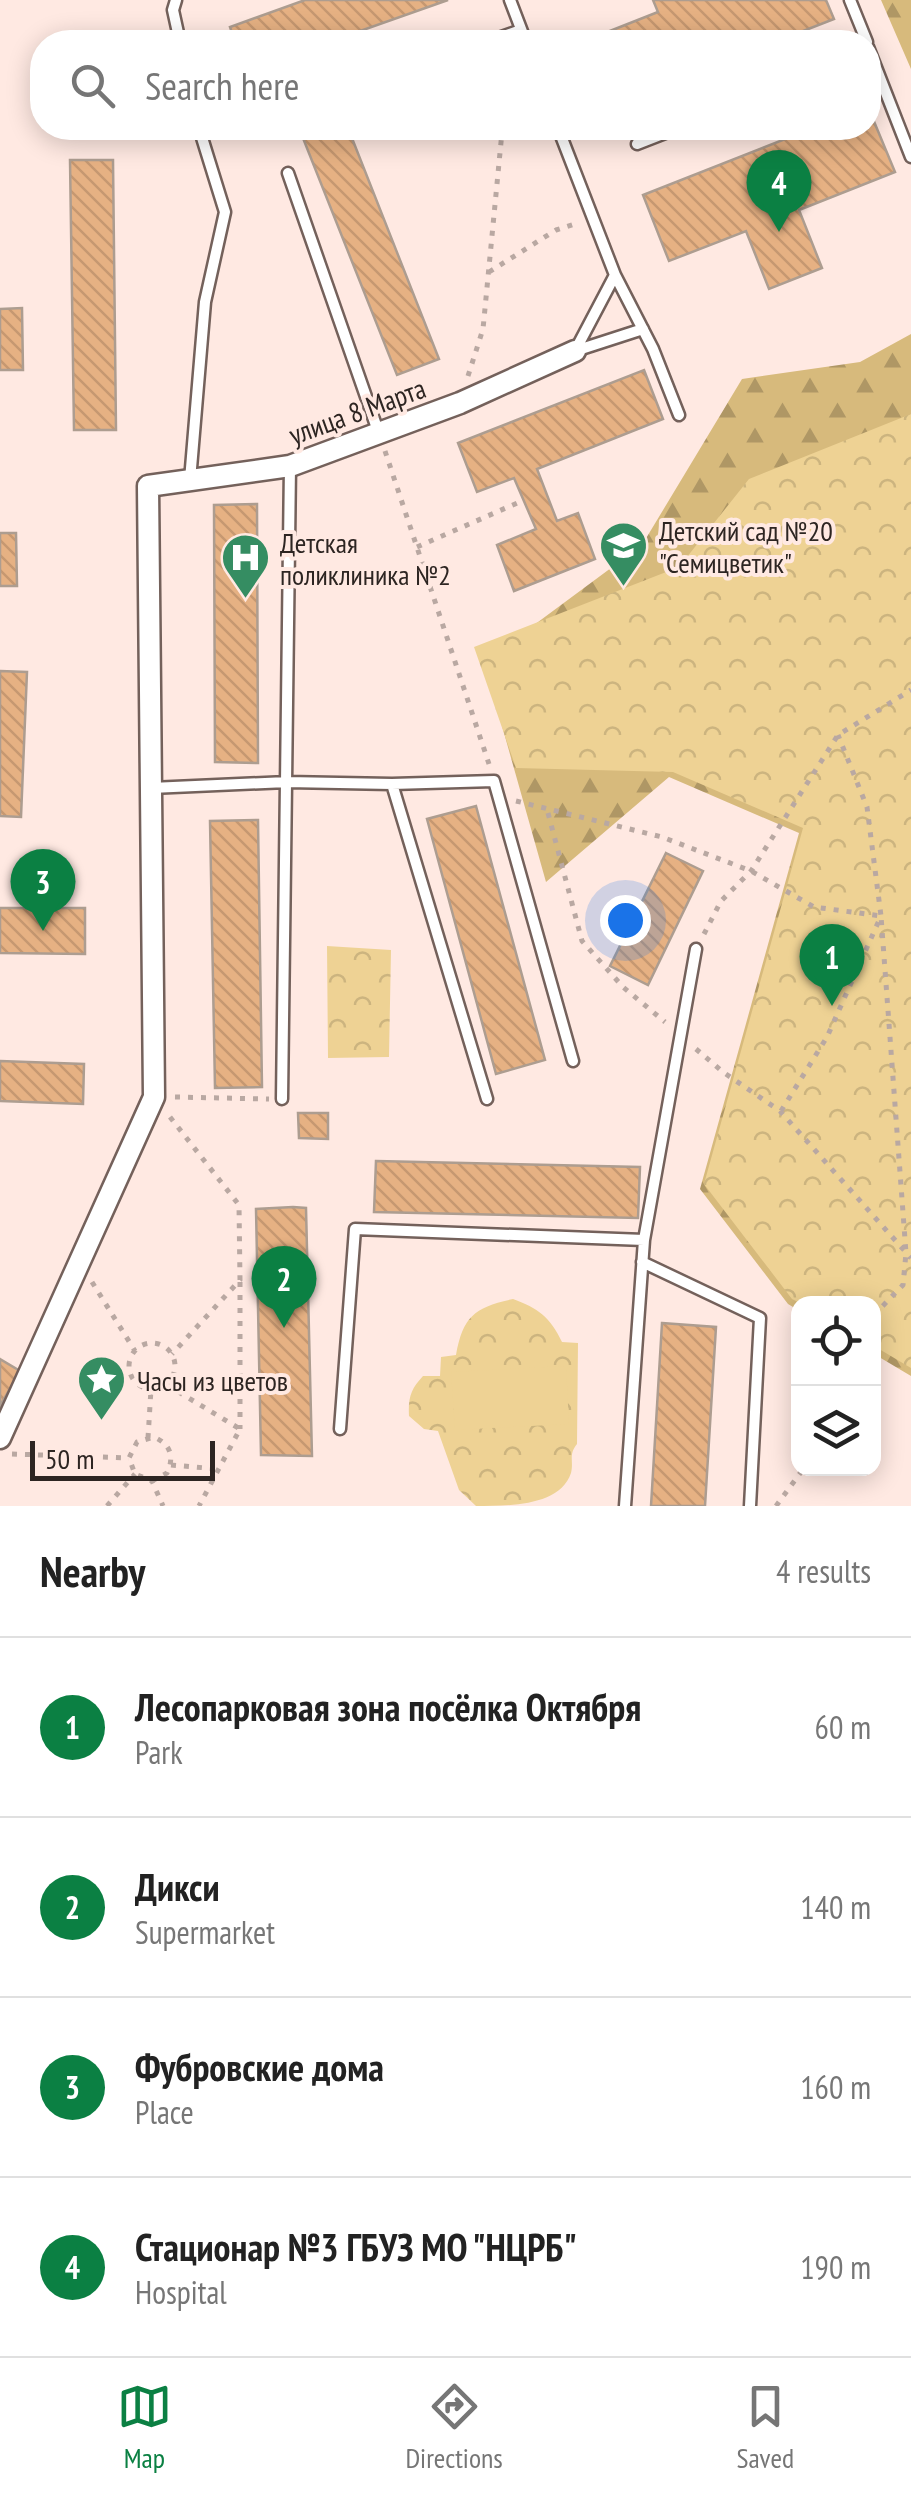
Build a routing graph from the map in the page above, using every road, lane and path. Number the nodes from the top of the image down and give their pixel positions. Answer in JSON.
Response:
{"nodes":[{"id":1,"x":176,"y":0,"type":"edge"},
{"id":2,"x":510,"y":0,"type":"edge"},
{"id":3,"x":850,"y":0,"type":"edge"},
{"id":4,"x":177,"y":30,"type":"edge"},
{"id":5,"x":521,"y":30,"type":"edge"},
{"id":6,"x":862,"y":30,"type":"edge"},
{"id":7,"x":881,"y":80,"type":"edge"},
{"id":8,"x":203,"y":140,"type":"edge"},
{"id":9,"x":501,"y":140,"type":"edge"},
{"id":10,"x":563,"y":140,"type":"edge"},
{"id":11,"x":647,"y":140,"type":"edge"},
{"id":12,"x":637,"y":144,"type":"dead end"},
{"id":13,"x":911,"y":157,"type":"edge"},
{"id":14,"x":288,"y":173,"type":"dead end"},
{"id":15,"x":592,"y":218,"type":"junction"},
{"id":16,"x":489,"y":272,"type":"junction"},
{"id":17,"x":615,"y":274,"type":"junction"},
{"id":18,"x":643,"y":329,"type":"junction"},
{"id":19,"x":575,"y":351,"type":"junction"},
{"id":20,"x":460,"y":402,"type":"junction"},
{"id":21,"x":679,"y":415,"type":"dead end"},
{"id":22,"x":378,"y":430,"type":"junction"},
{"id":23,"x":290,"y":466,"type":"junction"},
{"id":24,"x":190,"y":480,"type":"junction"},
{"id":25,"x":524,"y":500,"type":"dead end"},
{"id":26,"x":417,"y":546,"type":"junction"},
{"id":27,"x":911,"y":690,"type":"edge"},
{"id":28,"x":838,"y":735,"type":"junction"},
{"id":29,"x":494,"y":781,"type":"junction"},
{"id":30,"x":286,"y":782,"type":"junction"},
{"id":31,"x":392,"y":784,"type":"junction"},
{"id":32,"x":149,"y":788,"type":"junction"},
{"id":33,"x":498,"y":796,"type":"junction"},
{"id":34,"x":548,"y":812,"type":"junction"},
{"id":35,"x":751,"y":871,"type":"junction"},
{"id":36,"x":881,"y":916,"type":"junction"},
{"id":37,"x":696,"y":949,"type":"joint"},
{"id":38,"x":681,"y":1035,"type":"junction"},
{"id":39,"x":573,"y":1061,"type":"dead end"},
{"id":40,"x":154,"y":1097,"type":"junction"},
{"id":41,"x":487,"y":1098,"type":"dead end"},
{"id":42,"x":282,"y":1099,"type":"joint"},
{"id":43,"x":780,"y":1111,"type":"junction"},
{"id":44,"x":644,"y":1240,"type":"junction"},
{"id":45,"x":908,"y":1255,"type":"edge"},
{"id":46,"x":80,"y":1262,"type":"junction"},
{"id":47,"x":642,"y":1262,"type":"junction"},
{"id":48,"x":240,"y":1280,"type":"junction"},
{"id":49,"x":881,"y":1308,"type":"edge"},
{"id":50,"x":135,"y":1351,"type":"junction"},
{"id":51,"x":172,"y":1354,"type":"junction"},
{"id":52,"x":166,"y":1385,"type":"junction"},
{"id":53,"x":150,"y":1390,"type":"junction"},
{"id":54,"x":240,"y":1429,"type":"junction"},
{"id":55,"x":340,"y":1429,"type":"dead end"},
{"id":56,"x":0,"y":1438,"type":"edge"},
{"id":57,"x":148,"y":1438,"type":"junction"},
{"id":58,"x":0,"y":1454,"type":"edge"},
{"id":59,"x":129,"y":1458,"type":"junction"},
{"id":60,"x":171,"y":1464,"type":"junction"},
{"id":61,"x":219,"y":1469,"type":"junction"},
{"id":62,"x":135,"y":1474,"type":"junction"},
{"id":63,"x":798,"y":1476,"type":"edge"},
{"id":64,"x":152,"y":1481,"type":"junction"},
{"id":65,"x":107,"y":1506,"type":"edge"},
{"id":66,"x":163,"y":1506,"type":"edge"},
{"id":67,"x":199,"y":1506,"type":"edge"},
{"id":68,"x":625,"y":1506,"type":"edge"},
{"id":69,"x":750,"y":1506,"type":"edge"},
{"id":70,"x":776,"y":1506,"type":"edge"}],
"edges":[{"from":1,"to":4,"type":"lane"},
{"from":2,"to":5,"type":"lane"},
{"from":3,"to":6,"type":"lane"},
{"from":7,"to":13,"type":"lane"},
{"from":8,"to":24,"type":"lane"},
{"from":9,"to":16,"type":"path"},
{"from":10,"to":15,"type":"lane"},
{"from":11,"to":12,"type":"lane"},
{"from":14,"to":22,"type":"lane"},
{"from":15,"to":16,"type":"path"},
{"from":15,"to":17,"type":"lane"},
{"from":16,"to":20,"type":"path"},
{"from":17,"to":18,"type":"lane"},
{"from":17,"to":19,"type":"lane"},
{"from":18,"to":19,"type":"lane"},
{"from":18,"to":21,"type":"lane"},
{"from":19,"to":20,"type":"street","name":"улица 8 Марта"},
{"from":20,"to":22,"type":"street","name":"улица 8 Марта"},
{"from":22,"to":23,"type":"street","name":"улица 8 Марта"},
{"from":22,"to":26,"type":"path"},
{"from":23,"to":24,"type":"street","name":"улица 8 Марта"},
{"from":23,"to":30,"type":"lane"},
{"from":24,"to":32,"type":"street","name":"улица 8 Марта"},
{"from":25,"to":26,"type":"path"},
{"from":26,"to":29,"type":"path"},
{"from":27,"to":28,"type":"path"},
{"from":28,"to":35,"type":"path"},
{"from":28,"to":36,"type":"path"},
{"from":29,"to":31,"type":"lane"},
{"from":29,"to":33,"type":"lane"},
{"from":30,"to":31,"type":"lane"},
{"from":30,"to":32,"type":"lane"},
{"from":30,"to":42,"type":"lane"},
{"from":31,"to":41,"type":"lane"},
{"from":32,"to":40,"type":"street"},
{"from":33,"to":34,"type":"path"},
{"from":33,"to":39,"type":"lane"},
{"from":34,"to":35,"type":"path"},
{"from":34,"to":38,"type":"path"},
{"from":35,"to":36,"type":"path"},
{"from":35,"to":37,"type":"path"},
{"from":36,"to":43,"type":"path"},
{"from":36,"to":45,"type":"path"},
{"from":37,"to":38,"type":"lane"},
{"from":38,"to":43,"type":"path"},
{"from":38,"to":44,"type":"lane"},
{"from":40,"to":42,"type":"path"},
{"from":40,"to":46,"type":"street"},
{"from":40,"to":48,"type":"path"},
{"from":43,"to":45,"type":"path"},
{"from":44,"to":47,"type":"lane"},
{"from":44,"to":55,"type":"lane"},
{"from":45,"to":49,"type":"path"},
{"from":46,"to":50,"type":"path"},
{"from":46,"to":56,"type":"street"},
{"from":47,"to":68,"type":"lane"},
{"from":47,"to":69,"type":"lane"},
{"from":48,"to":51,"type":"path"},
{"from":48,"to":54,"type":"path"},
{"from":50,"to":51,"type":"path"},
{"from":50,"to":53,"type":"path"},
{"from":51,"to":52,"type":"path"},
{"from":52,"to":53,"type":"path"},
{"from":52,"to":54,"type":"path"},
{"from":53,"to":57,"type":"path"},
{"from":54,"to":61,"type":"path"},
{"from":57,"to":59,"type":"path"},
{"from":57,"to":60,"type":"path"},
{"from":58,"to":59,"type":"path"},
{"from":59,"to":62,"type":"path"},
{"from":60,"to":61,"type":"path"},
{"from":60,"to":64,"type":"path"},
{"from":61,"to":67,"type":"path"},
{"from":62,"to":64,"type":"path"},
{"from":62,"to":65,"type":"path"},
{"from":63,"to":70,"type":"path"},
{"from":64,"to":66,"type":"path"}]}
